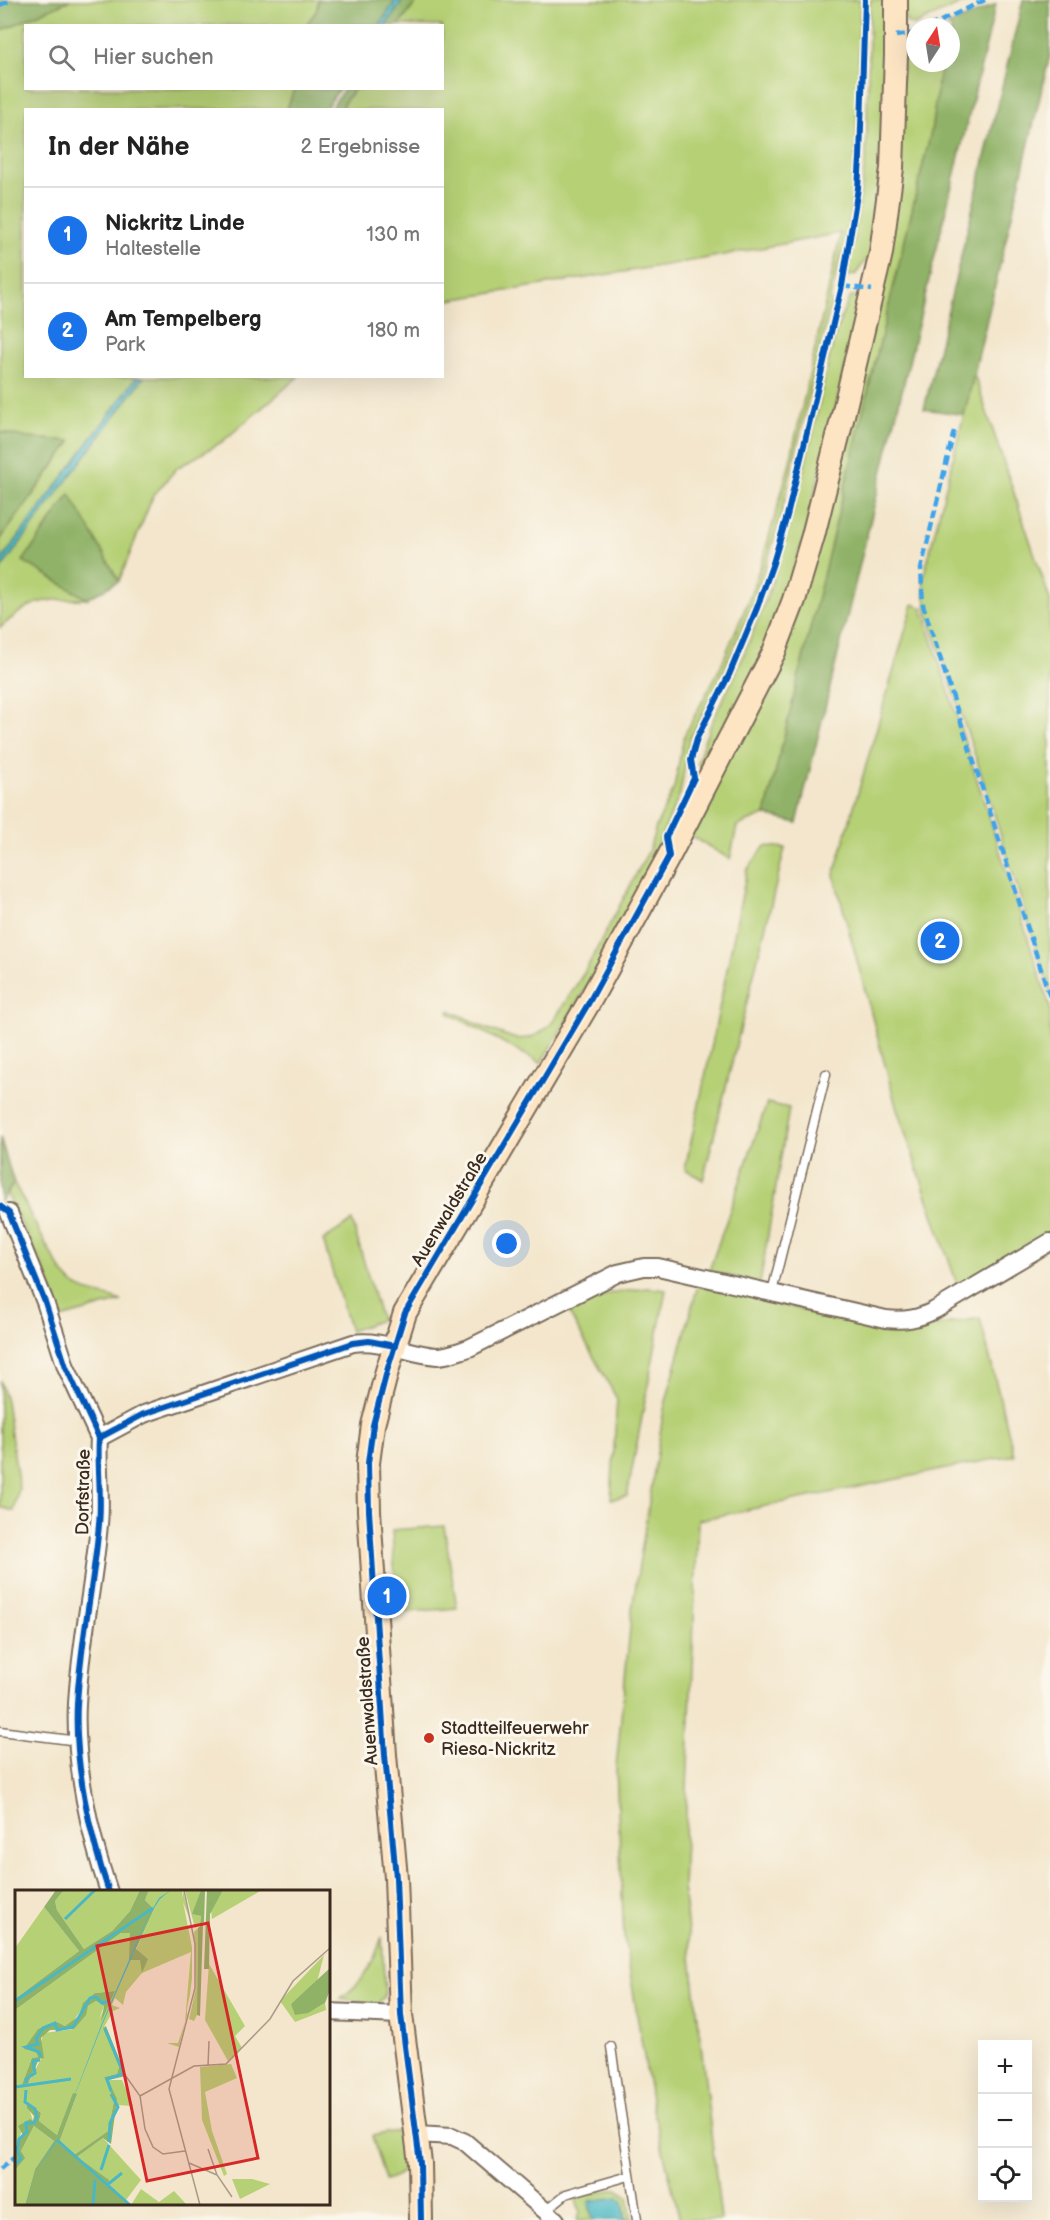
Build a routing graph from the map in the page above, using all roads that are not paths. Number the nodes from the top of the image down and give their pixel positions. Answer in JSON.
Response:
{"nodes":[{"id":1,"x":896,"y":0,"type":"edge"},
{"id":2,"x":826,"y":1074,"type":"dead end"},
{"id":3,"x":9,"y":1213,"type":"dead end"},
{"id":4,"x":1050,"y":1242,"type":"edge"},
{"id":5,"x":772,"y":1292,"type":"junction"},
{"id":6,"x":395,"y":1346,"type":"junction"},
{"id":7,"x":99,"y":1438,"type":"junction"},
{"id":8,"x":0,"y":1731,"type":"edge"},
{"id":9,"x":78,"y":1741,"type":"junction"},
{"id":10,"x":108,"y":1890,"type":"edge"},
{"id":11,"x":330,"y":2012,"type":"edge"},
{"id":12,"x":401,"y":2015,"type":"junction"},
{"id":13,"x":610,"y":2047,"type":"dead end"},
{"id":14,"x":417,"y":2134,"type":"junction"},
{"id":15,"x":629,"y":2176,"type":"junction"},
{"id":16,"x":551,"y":2216,"type":"edge"},
{"id":17,"x":422,"y":2220,"type":"edge"},
{"id":18,"x":638,"y":2220,"type":"edge"}],
"edges":[{"from":1,"to":6,"type":"street","name":"Auenwaldstraße"},
{"from":2,"to":5,"type":"lane"},
{"from":3,"to":7,"type":"street"},
{"from":4,"to":5,"type":"street"},
{"from":5,"to":6,"type":"street"},
{"from":6,"to":7,"type":"street","name":"Dorfstraße"},
{"from":6,"to":12,"type":"street","name":"Auenwaldstraße"},
{"from":7,"to":9,"type":"street","name":"Dorfstraße"},
{"from":8,"to":9,"type":"lane"},
{"from":9,"to":10,"type":"street","name":"Dorfstraße"},
{"from":11,"to":12,"type":"street"},
{"from":12,"to":14,"type":"street","name":"Auenwaldstraße"},
{"from":13,"to":15,"type":"lane"},
{"from":14,"to":16,"type":"street"},
{"from":14,"to":17,"type":"street","name":"Auenwaldstraße"},
{"from":15,"to":16,"type":"lane"},
{"from":15,"to":18,"type":"lane"}]}
